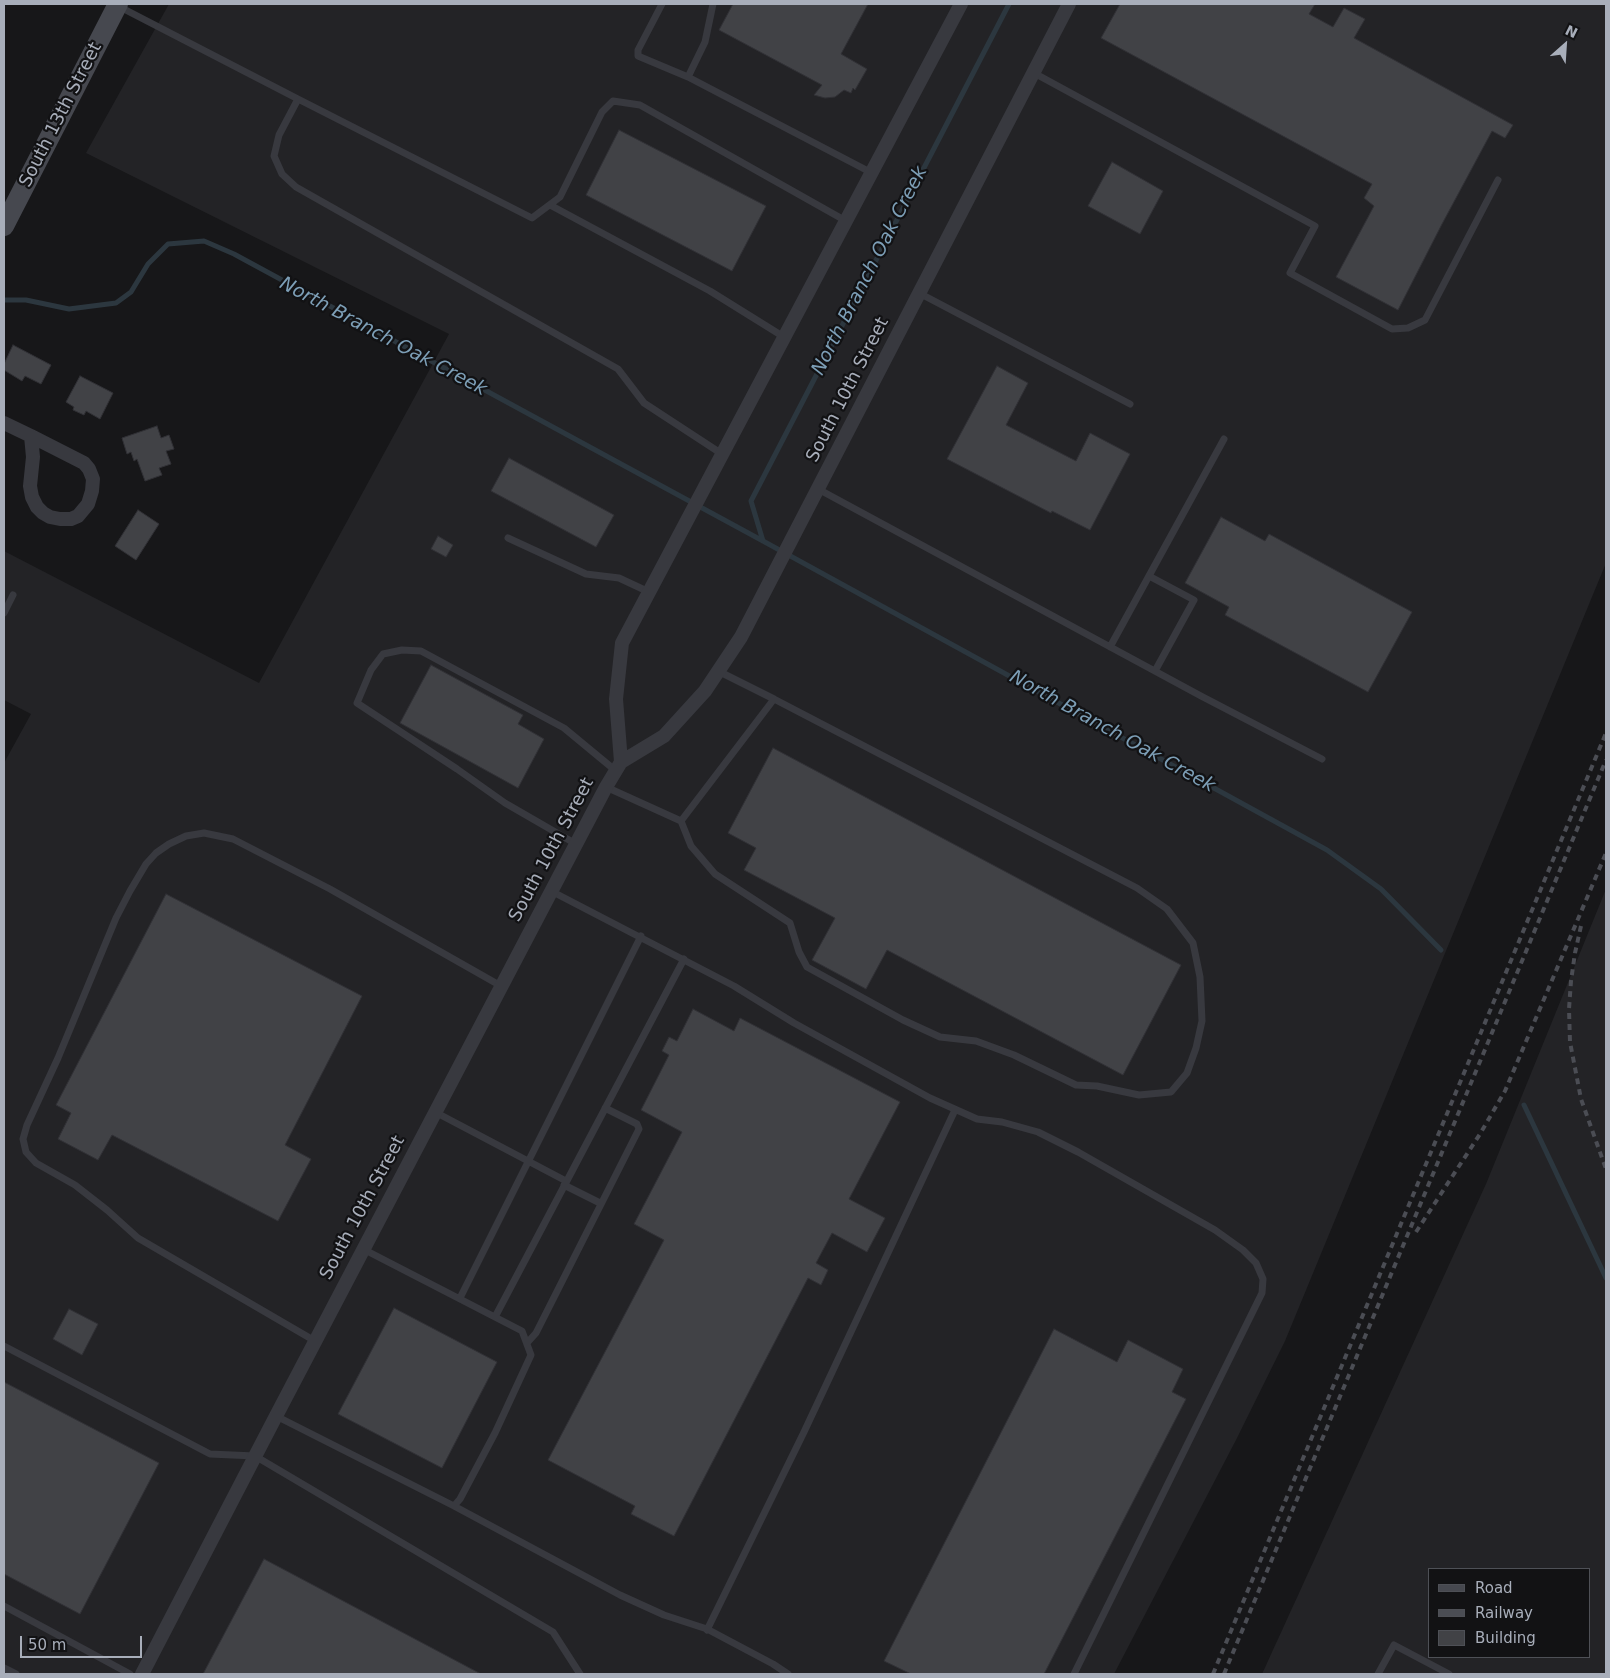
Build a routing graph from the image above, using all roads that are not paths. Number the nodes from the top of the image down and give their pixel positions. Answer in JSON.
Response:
{"nodes":[{"id":1,"x":662,"y":4,"type":"edge"},
{"id":2,"x":713,"y":4,"type":"edge"},
{"id":3,"x":962,"y":4,"type":"edge"},
{"id":4,"x":1069,"y":4,"type":"edge"},
{"id":5,"x":118,"y":5,"type":"edge"},
{"id":6,"x":1034,"y":72,"type":"junction"},
{"id":7,"x":688,"y":76,"type":"junction"},
{"id":8,"x":298,"y":99,"type":"junction"},
{"id":9,"x":872,"y":173,"type":"junction"},
{"id":10,"x":1498,"y":180,"type":"dead end"},
{"id":11,"x":550,"y":204,"type":"junction"},
{"id":12,"x":846,"y":221,"type":"junction"},
{"id":13,"x":4,"y":226,"type":"edge"},
{"id":14,"x":919,"y":293,"type":"junction"},
{"id":15,"x":784,"y":337,"type":"junction"},
{"id":16,"x":1130,"y":404,"type":"dead end"},
{"id":17,"x":4,"y":423,"type":"edge"},
{"id":18,"x":31,"y":436,"type":"junction"},
{"id":19,"x":1224,"y":439,"type":"dead end"},
{"id":20,"x":722,"y":454,"type":"junction"},
{"id":21,"x":818,"y":489,"type":"junction"},
{"id":22,"x":508,"y":538,"type":"dead end"},
{"id":23,"x":1149,"y":576,"type":"junction"},
{"id":24,"x":649,"y":592,"type":"junction"},
{"id":25,"x":13,"y":595,"type":"dead end"},
{"id":26,"x":4,"y":613,"type":"edge"},
{"id":27,"x":1110,"y":647,"type":"junction"},
{"id":28,"x":718,"y":671,"type":"junction"},
{"id":29,"x":1154,"y":671,"type":"junction"},
{"id":30,"x":774,"y":699,"type":"junction"},
{"id":31,"x":1322,"y":759,"type":"dead end"},
{"id":32,"x":619,"y":766,"type":"junction"},
{"id":33,"x":606,"y":787,"type":"junction"},
{"id":34,"x":681,"y":820,"type":"junction"},
{"id":35,"x":576,"y":844,"type":"junction"},
{"id":36,"x":551,"y":891,"type":"junction"},
{"id":37,"x":641,"y":936,"type":"junction"},
{"id":38,"x":684,"y":958,"type":"junction"},
{"id":39,"x":501,"y":986,"type":"junction"},
{"id":40,"x":605,"y":1108,"type":"junction"},
{"id":41,"x":955,"y":1110,"type":"junction"},
{"id":42,"x":435,"y":1112,"type":"junction"},
{"id":43,"x":528,"y":1161,"type":"junction"},
{"id":44,"x":565,"y":1183,"type":"junction"},
{"id":45,"x":600,"y":1204,"type":"junction"},
{"id":46,"x":363,"y":1249,"type":"junction"},
{"id":47,"x":460,"y":1298,"type":"junction"},
{"id":48,"x":495,"y":1317,"type":"junction"},
{"id":49,"x":315,"y":1341,"type":"junction"},
{"id":50,"x":527,"y":1344,"type":"junction"},
{"id":51,"x":4,"y":1346,"type":"edge"},
{"id":52,"x":276,"y":1416,"type":"junction"},
{"id":53,"x":255,"y":1456,"type":"junction"},
{"id":54,"x":454,"y":1506,"type":"junction"},
{"id":55,"x":4,"y":1606,"type":"edge"},
{"id":56,"x":708,"y":1630,"type":"junction"},
{"id":57,"x":4,"y":1668,"type":"edge"},
{"id":58,"x":16,"y":1674,"type":"edge"},
{"id":59,"x":130,"y":1674,"type":"edge"},
{"id":60,"x":142,"y":1674,"type":"edge"},
{"id":61,"x":580,"y":1674,"type":"edge"},
{"id":62,"x":788,"y":1674,"type":"edge"},
{"id":63,"x":1074,"y":1674,"type":"edge"},
{"id":64,"x":1378,"y":1674,"type":"edge"},
{"id":65,"x":1449,"y":1674,"type":"edge"}],
"edges":[{"from":1,"to":7,"type":"lane"},
{"from":2,"to":7,"type":"lane"},
{"from":3,"to":9,"type":"street"},
{"from":4,"to":6,"type":"street","name":"South 10th Street"},
{"from":5,"to":8,"type":"lane"},
{"from":5,"to":13,"type":"street","name":"South 13th Street"},
{"from":6,"to":10,"type":"lane"},
{"from":6,"to":14,"type":"street","name":"South 10th Street"},
{"from":7,"to":9,"type":"lane"},
{"from":8,"to":11,"type":"lane"},
{"from":8,"to":20,"type":"lane"},
{"from":9,"to":12,"type":"street"},
{"from":11,"to":12,"type":"lane"},
{"from":11,"to":15,"type":"lane"},
{"from":12,"to":15,"type":"street"},
{"from":14,"to":16,"type":"lane"},
{"from":14,"to":21,"type":"street","name":"South 10th Street"},
{"from":15,"to":20,"type":"street"},
{"from":17,"to":18,"type":"street"},
{"from":18,"to":18,"type":"street"},
{"from":19,"to":23,"type":"lane"},
{"from":20,"to":24,"type":"street"},
{"from":21,"to":27,"type":"lane"},
{"from":21,"to":28,"type":"street","name":"South 10th Street"},
{"from":22,"to":24,"type":"lane"},
{"from":23,"to":27,"type":"lane"},
{"from":23,"to":29,"type":"lane"},
{"from":24,"to":32,"type":"street"},
{"from":25,"to":26,"type":"lane"},
{"from":27,"to":29,"type":"lane"},
{"from":28,"to":30,"type":"lane"},
{"from":28,"to":32,"type":"street","name":"South 10th Street"},
{"from":29,"to":31,"type":"lane"},
{"from":30,"to":34,"type":"lane"},
{"from":30,"to":34,"type":"lane"},
{"from":32,"to":33,"type":"street","name":"South 10th Street"},
{"from":32,"to":35,"type":"lane"},
{"from":33,"to":34,"type":"lane"},
{"from":33,"to":35,"type":"street","name":"South 10th Street"},
{"from":35,"to":36,"type":"street","name":"South 10th Street"},
{"from":36,"to":37,"type":"lane"},
{"from":36,"to":39,"type":"street","name":"South 10th Street"},
{"from":37,"to":38,"type":"lane"},
{"from":37,"to":43,"type":"lane"},
{"from":38,"to":40,"type":"lane"},
{"from":38,"to":41,"type":"lane"},
{"from":39,"to":42,"type":"street","name":"South 10th Street"},
{"from":39,"to":49,"type":"lane"},
{"from":40,"to":44,"type":"lane"},
{"from":40,"to":45,"type":"lane"},
{"from":41,"to":56,"type":"lane"},
{"from":41,"to":63,"type":"lane"},
{"from":42,"to":43,"type":"lane"},
{"from":42,"to":46,"type":"street","name":"South 10th Street"},
{"from":43,"to":44,"type":"lane"},
{"from":43,"to":47,"type":"lane"},
{"from":44,"to":45,"type":"lane"},
{"from":44,"to":48,"type":"lane"},
{"from":45,"to":50,"type":"lane"},
{"from":46,"to":47,"type":"lane"},
{"from":46,"to":49,"type":"street","name":"South 10th Street"},
{"from":47,"to":48,"type":"lane"},
{"from":48,"to":50,"type":"lane"},
{"from":49,"to":52,"type":"street","name":"South 10th Street"},
{"from":50,"to":54,"type":"lane"},
{"from":51,"to":53,"type":"lane"},
{"from":52,"to":53,"type":"street","name":"South 10th Street"},
{"from":52,"to":54,"type":"lane"},
{"from":53,"to":60,"type":"street","name":"South 10th Street"},
{"from":53,"to":61,"type":"lane"},
{"from":54,"to":56,"type":"lane"},
{"from":55,"to":59,"type":"lane"},
{"from":56,"to":62,"type":"lane"},
{"from":57,"to":58,"type":"lane"},
{"from":64,"to":65,"type":"lane"}]}
